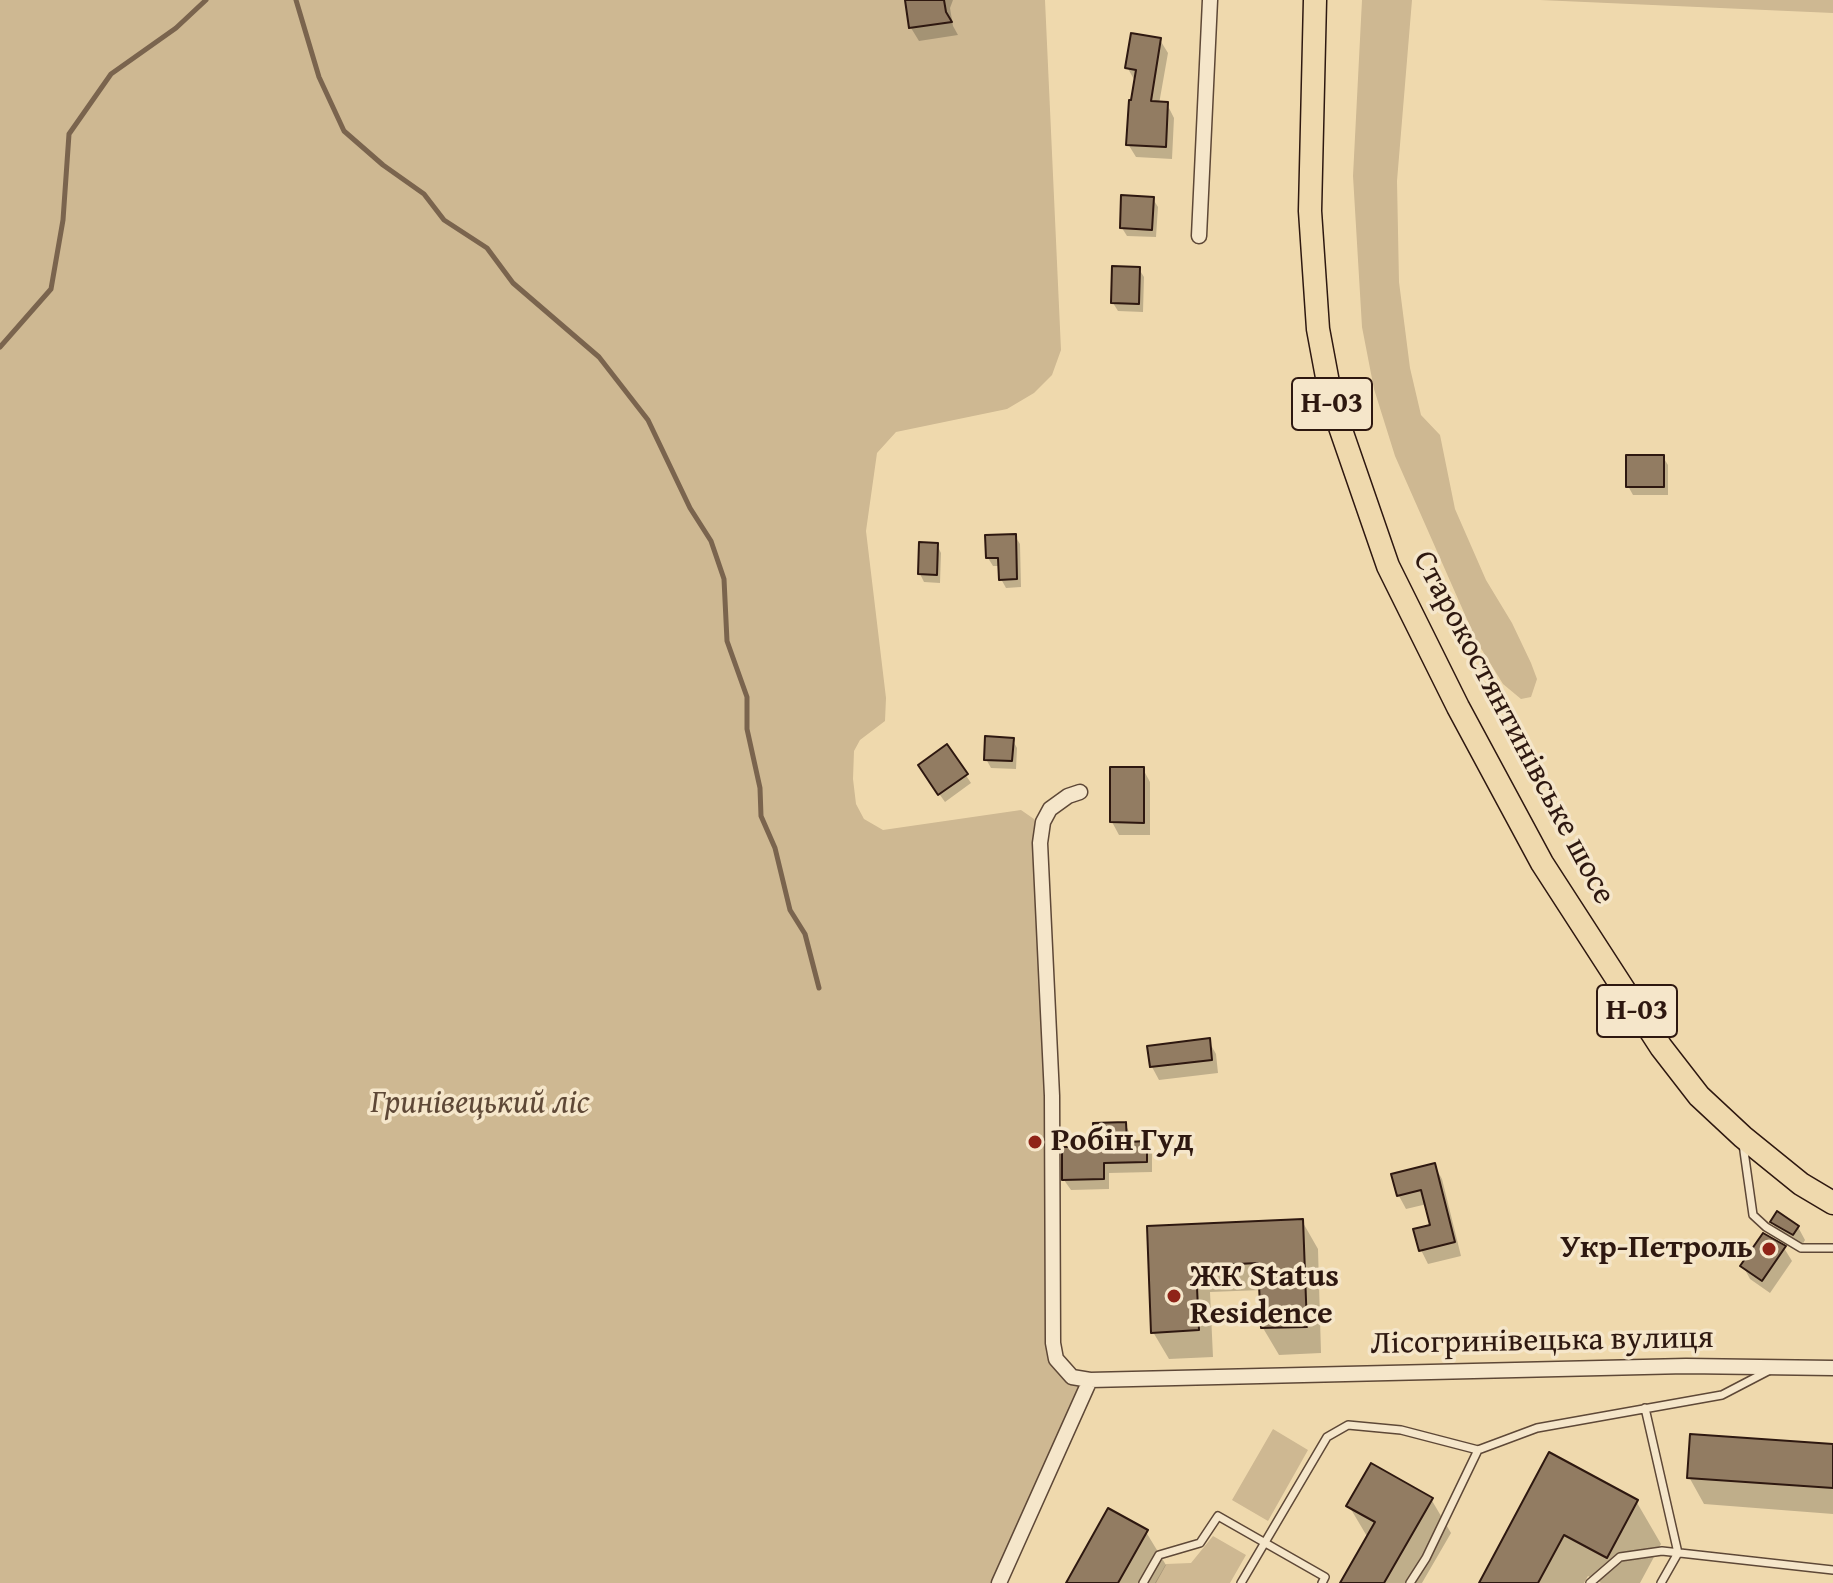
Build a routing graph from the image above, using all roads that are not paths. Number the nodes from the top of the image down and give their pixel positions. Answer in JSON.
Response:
{"nodes":[{"id":1,"x":1210,"y":0,"type":"edge"},
{"id":2,"x":1315,"y":0,"type":"edge"},
{"id":3,"x":1199,"y":236,"type":"dead end"},
{"id":4,"x":1080,"y":792,"type":"dead end"},
{"id":5,"x":1743,"y":1137,"type":"junction"},
{"id":6,"x":1833,"y":1203,"type":"edge"},
{"id":7,"x":1833,"y":1248,"type":"edge"},
{"id":8,"x":1775,"y":1368,"type":"junction"},
{"id":9,"x":1833,"y":1368,"type":"edge"},
{"id":10,"x":1090,"y":1380,"type":"junction"},
{"id":11,"x":1645,"y":1408,"type":"junction"},
{"id":12,"x":1478,"y":1450,"type":"junction"},
{"id":13,"x":1264,"y":1543,"type":"junction"},
{"id":14,"x":1678,"y":1553,"type":"junction"},
{"id":15,"x":1833,"y":1570,"type":"edge"},
{"id":16,"x":999,"y":1583,"type":"edge"},
{"id":17,"x":1143,"y":1583,"type":"edge"},
{"id":18,"x":1241,"y":1583,"type":"edge"},
{"id":19,"x":1322,"y":1583,"type":"edge"},
{"id":20,"x":1410,"y":1583,"type":"edge"},
{"id":21,"x":1590,"y":1583,"type":"edge"},
{"id":22,"x":1661,"y":1583,"type":"edge"}],
"edges":[{"from":1,"to":3,"type":"street"},
{"from":2,"to":5,"type":"main road","name":"Старокостянтинівське шосе","number":"Н-03"},
{"from":4,"to":10,"type":"street"},
{"from":5,"to":6,"type":"main road","name":"Старокостянтинівське шосе","number":"Н-03"},
{"from":5,"to":7,"type":"lane"},
{"from":8,"to":9,"type":"street","name":"Лісогринівецька вулиця"},
{"from":8,"to":10,"type":"street","name":"Лісогринівецька вулиця"},
{"from":8,"to":11,"type":"lane"},
{"from":10,"to":16,"type":"street"},
{"from":11,"to":12,"type":"lane"},
{"from":11,"to":14,"type":"lane"},
{"from":12,"to":13,"type":"lane"},
{"from":12,"to":20,"type":"lane"},
{"from":13,"to":17,"type":"lane"},
{"from":13,"to":18,"type":"lane"},
{"from":13,"to":19,"type":"lane"},
{"from":14,"to":15,"type":"lane"},
{"from":14,"to":21,"type":"lane"},
{"from":14,"to":22,"type":"lane"}]}
